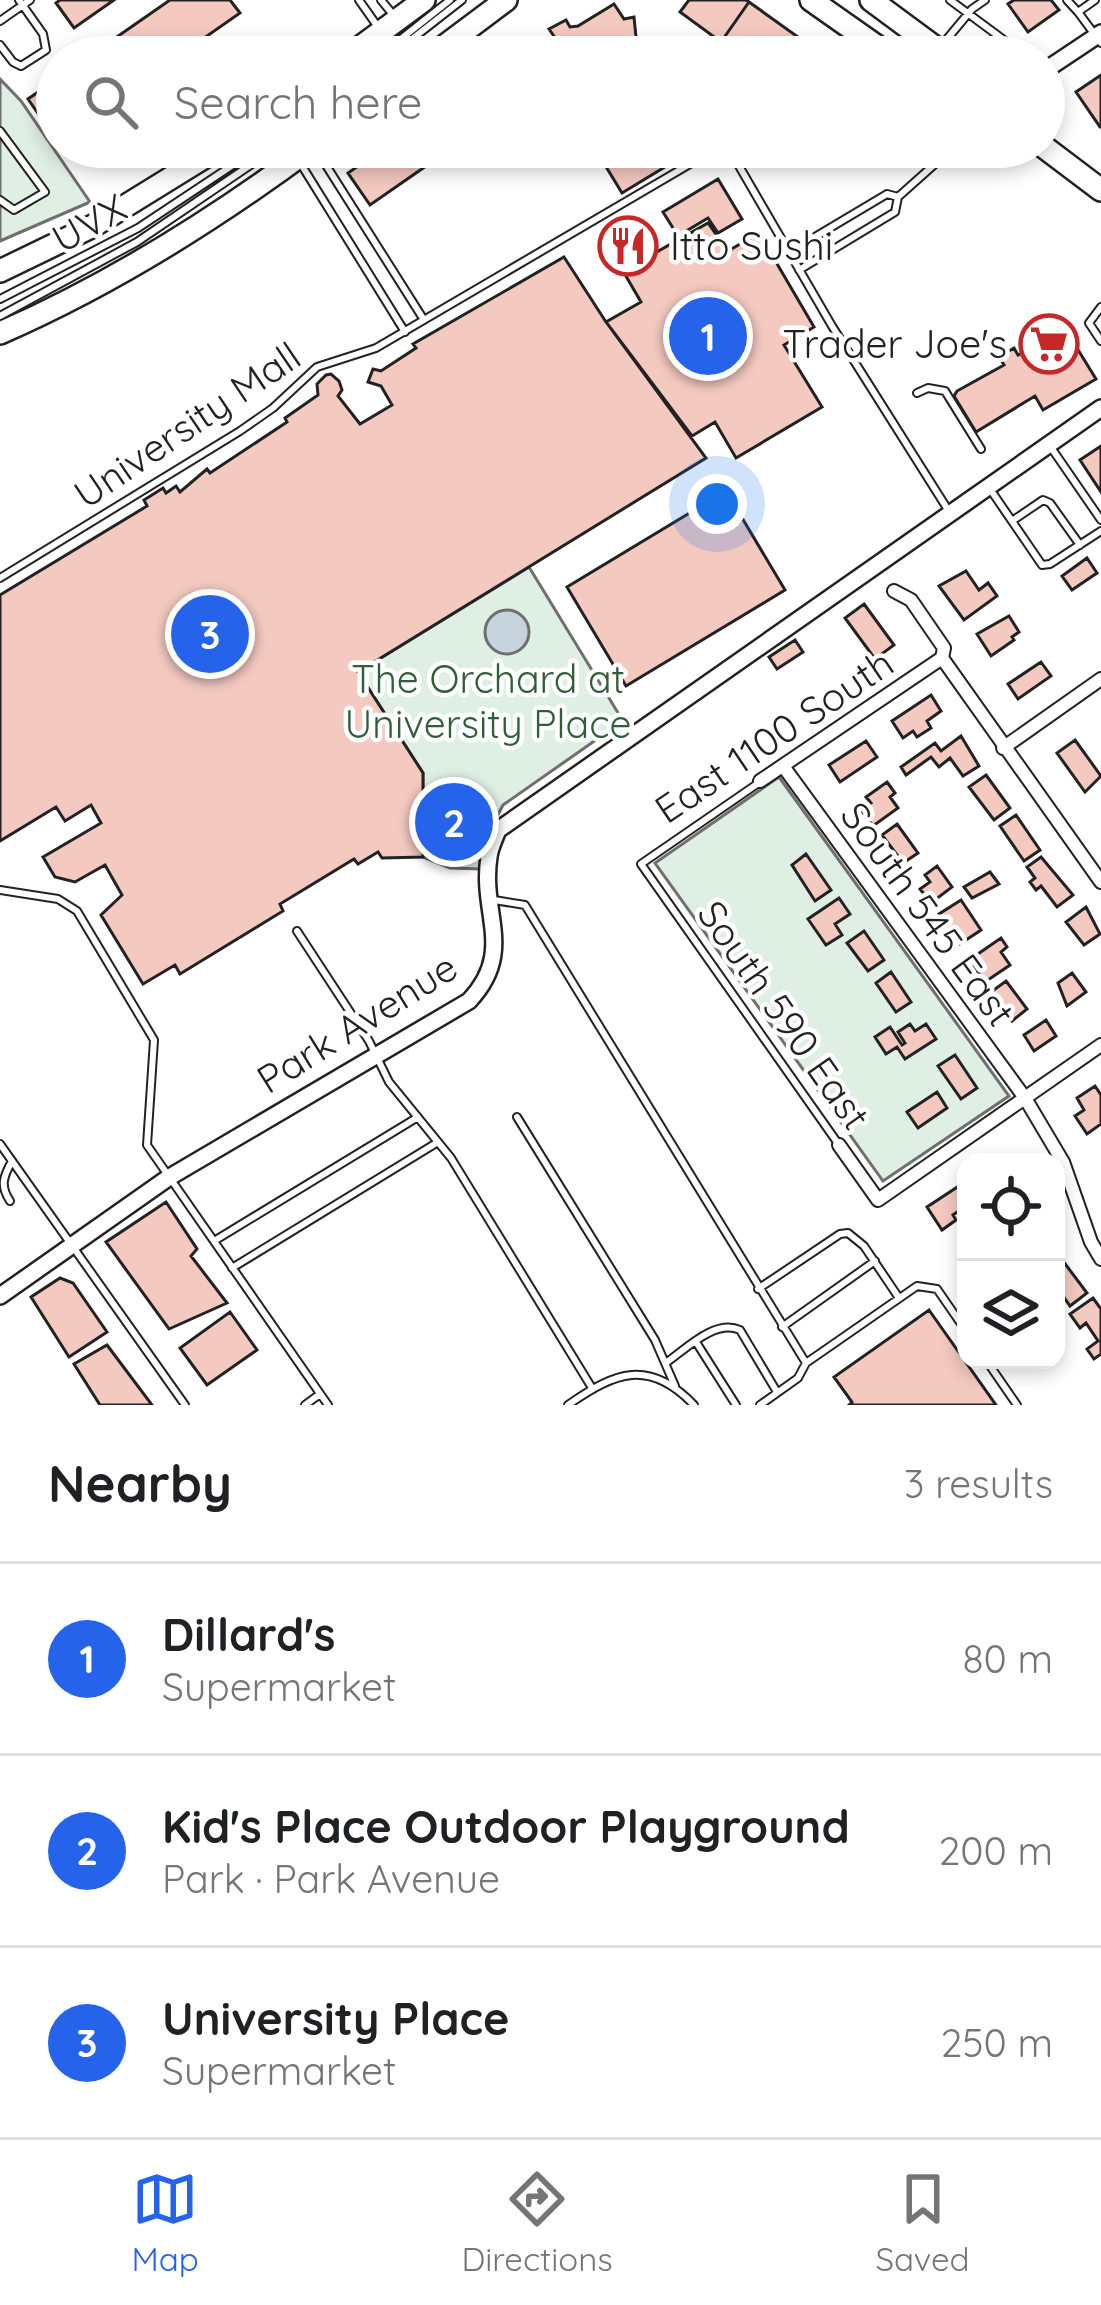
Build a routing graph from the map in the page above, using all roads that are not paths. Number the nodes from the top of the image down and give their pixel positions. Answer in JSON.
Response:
{"nodes":[{"id":1,"x":359,"y":0,"type":"edge"},
{"id":2,"x":381,"y":0,"type":"edge"},
{"id":3,"x":424,"y":0,"type":"edge"},
{"id":4,"x":450,"y":0,"type":"edge"},
{"id":5,"x":462,"y":0,"type":"edge"},
{"id":6,"x":506,"y":0,"type":"edge"},
{"id":7,"x":811,"y":0,"type":"edge"},
{"id":8,"x":871,"y":0,"type":"edge"},
{"id":9,"x":950,"y":0,"type":"edge"},
{"id":10,"x":985,"y":0,"type":"edge"},
{"id":11,"x":1067,"y":0,"type":"edge"},
{"id":12,"x":1077,"y":0,"type":"edge"},
{"id":13,"x":1095,"y":0,"type":"edge"},
{"id":14,"x":24,"y":2,"type":"edge"},
{"id":15,"x":1101,"y":7,"type":"edge"},
{"id":16,"x":1078,"y":12,"type":"junction"},
{"id":17,"x":968,"y":14,"type":"junction"},
{"id":18,"x":0,"y":22,"type":"edge"},
{"id":19,"x":389,"y":26,"type":"junction"},
{"id":20,"x":43,"y":36,"type":"edge"},
{"id":21,"x":375,"y":36,"type":"edge"},
{"id":22,"x":405,"y":36,"type":"edge"},
{"id":23,"x":416,"y":36,"type":"edge"},
{"id":24,"x":458,"y":36,"type":"edge"},
{"id":25,"x":862,"y":36,"type":"edge"},
{"id":26,"x":919,"y":36,"type":"edge"},
{"id":27,"x":954,"y":36,"type":"edge"},
{"id":28,"x":998,"y":36,"type":"edge"},
{"id":29,"x":1099,"y":37,"type":"edge"},
{"id":30,"x":0,"y":45,"type":"edge"},
{"id":31,"x":36,"y":56,"type":"edge"},
{"id":32,"x":1065,"y":57,"type":"edge"},
{"id":33,"x":0,"y":130,"type":"edge"},
{"id":34,"x":1065,"y":163,"type":"edge"},
{"id":35,"x":187,"y":168,"type":"edge"},
{"id":36,"x":228,"y":168,"type":"edge"},
{"id":37,"x":268,"y":168,"type":"edge"},
{"id":38,"x":278,"y":168,"type":"edge"},
{"id":39,"x":310,"y":168,"type":"edge"},
{"id":40,"x":313,"y":168,"type":"edge"},
{"id":41,"x":688,"y":168,"type":"edge"},
{"id":42,"x":737,"y":168,"type":"edge"},
{"id":43,"x":930,"y":168,"type":"edge"},
{"id":44,"x":1101,"y":190,"type":"edge"},
{"id":45,"x":898,"y":197,"type":"junction"},
{"id":46,"x":0,"y":200,"type":"edge"},
{"id":47,"x":788,"y":253,"type":"junction"},
{"id":48,"x":799,"y":270,"type":"junction"},
{"id":49,"x":0,"y":271,"type":"edge"},
{"id":50,"x":0,"y":299,"type":"edge"},
{"id":51,"x":1101,"y":307,"type":"edge"},
{"id":52,"x":0,"y":316,"type":"edge"},
{"id":53,"x":424,"y":320,"type":"junction"},
{"id":54,"x":405,"y":332,"type":"junction"},
{"id":55,"x":0,"y":333,"type":"edge"},
{"id":56,"x":1101,"y":341,"type":"edge"},
{"id":57,"x":917,"y":393,"type":"dead end"},
{"id":58,"x":1101,"y":408,"type":"edge"},
{"id":59,"x":1048,"y":443,"type":"junction"},
{"id":60,"x":981,"y":448,"type":"dead end"},
{"id":61,"x":988,"y":486,"type":"junction"},
{"id":62,"x":950,"y":513,"type":"junction"},
{"id":63,"x":1101,"y":520,"type":"edge"},
{"id":64,"x":1012,"y":521,"type":"junction"},
{"id":65,"x":1101,"y":531,"type":"edge"},
{"id":66,"x":1080,"y":545,"type":"junction"},
{"id":67,"x":0,"y":578,"type":"edge"},
{"id":68,"x":894,"y":591,"type":"dead end"},
{"id":69,"x":942,"y":658,"type":"junction"},
{"id":70,"x":1101,"y":679,"type":"edge"},
{"id":71,"x":1003,"y":748,"type":"junction"},
{"id":72,"x":783,"y":766,"type":"junction"},
{"id":73,"x":760,"y":782,"type":"joint"},
{"id":74,"x":641,"y":864,"type":"joint"},
{"id":75,"x":1101,"y":882,"type":"edge"},
{"id":76,"x":0,"y":890,"type":"edge"},
{"id":77,"x":491,"y":900,"type":"junction"},
{"id":78,"x":297,"y":931,"type":"dead end"},
{"id":79,"x":1101,"y":1045,"type":"edge"},
{"id":80,"x":375,"y":1055,"type":"junction"},
{"id":81,"x":1024,"y":1098,"type":"junction"},
{"id":82,"x":517,"y":1117,"type":"dead end"},
{"id":83,"x":418,"y":1118,"type":"junction"},
{"id":84,"x":438,"y":1142,"type":"junction"},
{"id":85,"x":0,"y":1144,"type":"edge"},
{"id":86,"x":839,"y":1145,"type":"joint"},
{"id":87,"x":12,"y":1162,"type":"junction"},
{"id":88,"x":168,"y":1178,"type":"junction"},
{"id":89,"x":38,"y":1199,"type":"junction"},
{"id":90,"x":10,"y":1201,"type":"dead end"},
{"id":91,"x":29,"y":1206,"type":"dead end"},
{"id":92,"x":214,"y":1241,"type":"junction"},
{"id":93,"x":72,"y":1246,"type":"junction"},
{"id":94,"x":1101,"y":1259,"type":"edge"},
{"id":95,"x":875,"y":1262,"type":"junction"},
{"id":96,"x":232,"y":1268,"type":"junction"},
{"id":97,"x":758,"y":1289,"type":"junction"},
{"id":98,"x":0,"y":1296,"type":"edge"},
{"id":99,"x":899,"y":1298,"type":"junction"},
{"id":100,"x":957,"y":1318,"type":"edge"},
{"id":101,"x":782,"y":1327,"type":"junction"},
{"id":102,"x":696,"y":1342,"type":"junction"},
{"id":103,"x":667,"y":1362,"type":"junction"},
{"id":104,"x":806,"y":1363,"type":"junction"},
{"id":105,"x":992,"y":1369,"type":"edge"},
{"id":106,"x":675,"y":1386,"type":"junction"},
{"id":107,"x":592,"y":1388,"type":"junction"},
{"id":108,"x":777,"y":1393,"type":"junction"},
{"id":109,"x":320,"y":1394,"type":"junction"},
{"id":110,"x":185,"y":1405,"type":"edge"},
{"id":111,"x":305,"y":1405,"type":"edge"},
{"id":112,"x":328,"y":1405,"type":"edge"},
{"id":113,"x":568,"y":1405,"type":"edge"},
{"id":114,"x":694,"y":1405,"type":"edge"},
{"id":115,"x":736,"y":1405,"type":"edge"},
{"id":116,"x":760,"y":1405,"type":"edge"},
{"id":117,"x":1017,"y":1405,"type":"edge"}],
"edges":[{"from":1,"to":19,"type":"lane"},
{"from":2,"to":19,"type":"lane"},
{"from":3,"to":19,"type":"main road"},
{"from":4,"to":22,"type":"lane"},
{"from":5,"to":23,"type":"lane"},
{"from":6,"to":24,"type":"main road"},
{"from":7,"to":25,"type":"main road"},
{"from":8,"to":26,"type":"main road"},
{"from":9,"to":17,"type":"lane"},
{"from":10,"to":17,"type":"lane"},
{"from":11,"to":16,"type":"lane"},
{"from":12,"to":16,"type":"lane"},
{"from":13,"to":15,"type":"lane"},
{"from":13,"to":16,"type":"lane"},
{"from":14,"to":18,"type":"lane"},
{"from":14,"to":20,"type":"lane"},
{"from":16,"to":29,"type":"lane"},
{"from":17,"to":27,"type":"lane"},
{"from":17,"to":28,"type":"lane"},
{"from":19,"to":21,"type":"main road"},
{"from":29,"to":32,"type":"street"},
{"from":30,"to":31,"type":"lane"},
{"from":33,"to":46,"type":"lane"},
{"from":34,"to":44,"type":"main road"},
{"from":35,"to":49,"type":"main road"},
{"from":36,"to":50,"type":"lane","name":"UVX"},
{"from":37,"to":52,"type":"lane"},
{"from":38,"to":55,"type":"main road"},
{"from":39,"to":54,"type":"lane"},
{"from":40,"to":53,"type":"lane"},
{"from":41,"to":53,"type":"lane","name":"University Mall"},
{"from":42,"to":47,"type":"lane","name":"University Mall"},
{"from":43,"to":45,"type":"lane"},
{"from":45,"to":47,"type":"lane"},
{"from":45,"to":48,"type":"lane"},
{"from":47,"to":48,"type":"lane","name":"University Mall"},
{"from":48,"to":62,"type":"lane","name":"University Mall"},
{"from":51,"to":56,"type":"lane"},
{"from":53,"to":54,"type":"lane","name":"University Mall"},
{"from":54,"to":67,"type":"lane","name":"University Mall"},
{"from":57,"to":60,"type":"lane"},
{"from":58,"to":59,"type":"street","name":"Park Avenue"},
{"from":59,"to":61,"type":"street","name":"Park Avenue"},
{"from":59,"to":63,"type":"lane"},
{"from":61,"to":62,"type":"street","name":"Park Avenue"},
{"from":61,"to":64,"type":"lane"},
{"from":62,"to":77,"type":"street","name":"Park Avenue"},
{"from":64,"to":66,"type":"lane"},
{"from":64,"to":66,"type":"lane"},
{"from":65,"to":66,"type":"lane"},
{"from":68,"to":69,"type":"street"},
{"from":69,"to":71,"type":"street"},
{"from":69,"to":72,"type":"street","name":"East 1100 South"},
{"from":70,"to":71,"type":"street"},
{"from":71,"to":75,"type":"street"},
{"from":72,"to":73,"type":"street","name":"East 1100 South"},
{"from":72,"to":81,"type":"street","name":"South 545 East"},
{"from":73,"to":74,"type":"lane","name":"East 1100 South"},
{"from":74,"to":86,"type":"lane","name":"South 590 East"},
{"from":76,"to":88,"type":"lane"},
{"from":77,"to":80,"type":"street","name":"Park Avenue"},
{"from":77,"to":97,"type":"lane"},
{"from":78,"to":80,"type":"lane"},
{"from":79,"to":81,"type":"street"},
{"from":80,"to":83,"type":"lane"},
{"from":80,"to":88,"type":"street","name":"Park Avenue"},
{"from":81,"to":86,"type":"street","name":"South 590 East"},
{"from":81,"to":94,"type":"street","name":"South 545 East"},
{"from":82,"to":103,"type":"lane"},
{"from":83,"to":84,"type":"lane"},
{"from":83,"to":92,"type":"lane"},
{"from":84,"to":96,"type":"lane"},
{"from":84,"to":107,"type":"lane"},
{"from":85,"to":87,"type":"lane"},
{"from":87,"to":89,"type":"lane"},
{"from":87,"to":90,"type":"lane"},
{"from":88,"to":92,"type":"lane"},
{"from":88,"to":93,"type":"street","name":"Park Avenue"},
{"from":89,"to":91,"type":"lane"},
{"from":89,"to":93,"type":"lane"},
{"from":92,"to":96,"type":"lane"},
{"from":93,"to":98,"type":"street","name":"Park Avenue"},
{"from":93,"to":110,"type":"lane"},
{"from":95,"to":97,"type":"lane"},
{"from":95,"to":99,"type":"lane"},
{"from":95,"to":101,"type":"lane"},
{"from":96,"to":109,"type":"lane"},
{"from":97,"to":101,"type":"lane"},
{"from":99,"to":100,"type":"lane"},
{"from":99,"to":104,"type":"lane"},
{"from":101,"to":104,"type":"lane"},
{"from":102,"to":103,"type":"lane"},
{"from":102,"to":108,"type":"lane"},
{"from":102,"to":115,"type":"lane"},
{"from":103,"to":106,"type":"lane"},
{"from":104,"to":108,"type":"lane"},
{"from":105,"to":117,"type":"lane"},
{"from":106,"to":107,"type":"lane"},
{"from":106,"to":114,"type":"lane"},
{"from":107,"to":113,"type":"lane"},
{"from":108,"to":116,"type":"lane"},
{"from":109,"to":111,"type":"lane"},
{"from":109,"to":112,"type":"lane"}]}
